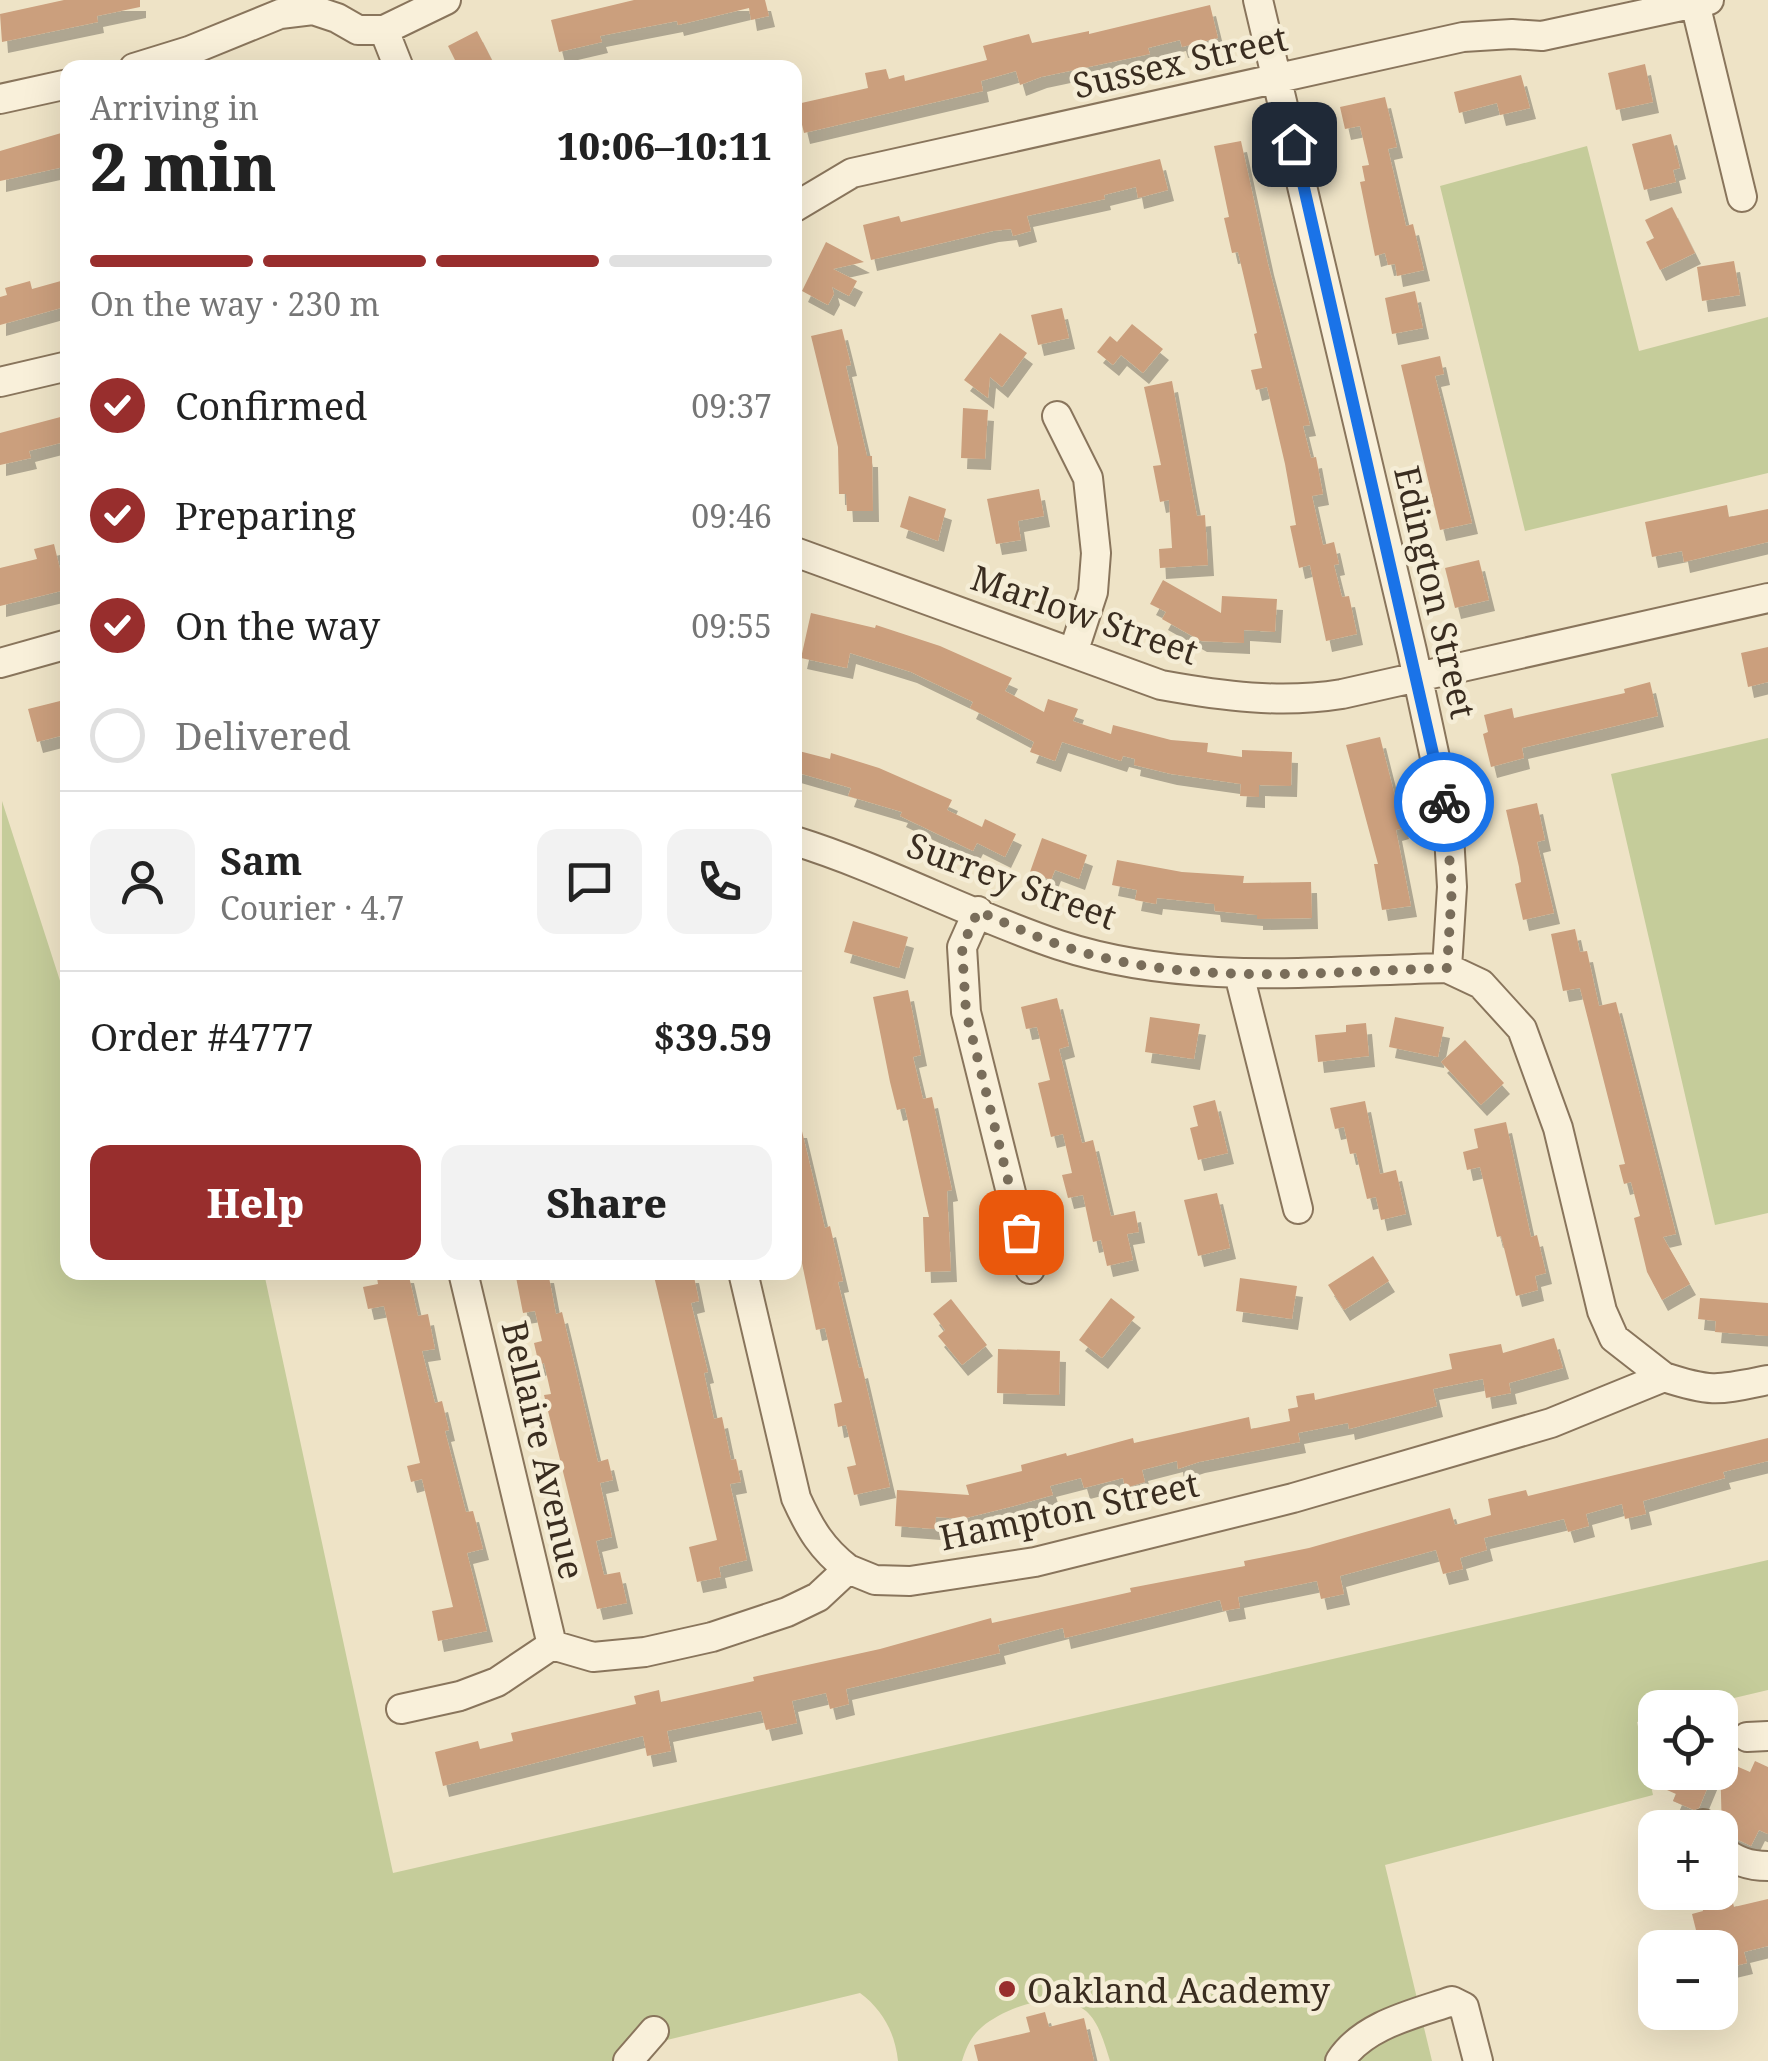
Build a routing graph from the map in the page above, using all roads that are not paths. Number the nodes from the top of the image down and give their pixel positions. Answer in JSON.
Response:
{"nodes":[{"id":1,"x":446,"y":0,"type":"edge"},
{"id":2,"x":1258,"y":0,"type":"edge"},
{"id":3,"x":1702,"y":2,"type":"edge"},
{"id":4,"x":384,"y":30,"type":"junction"},
{"id":5,"x":160,"y":60,"type":"edge"},
{"id":6,"x":396,"y":60,"type":"edge"},
{"id":7,"x":1278,"y":77,"type":"junction"},
{"id":8,"x":60,"y":86,"type":"edge"},
{"id":9,"x":0,"y":99,"type":"edge"},
{"id":10,"x":1742,"y":197,"type":"dead end"},
{"id":11,"x":802,"y":203,"type":"edge"},
{"id":12,"x":60,"y":368,"type":"edge"},
{"id":13,"x":0,"y":382,"type":"edge"},
{"id":14,"x":1057,"y":416,"type":"dead end"},
{"id":15,"x":802,"y":555,"type":"edge"},
{"id":16,"x":1768,"y":598,"type":"edge"},
{"id":17,"x":60,"y":646,"type":"edge"},
{"id":18,"x":1073,"y":653,"type":"junction"},
{"id":19,"x":0,"y":663,"type":"edge"},
{"id":20,"x":1418,"y":677,"type":"junction"},
{"id":21,"x":802,"y":843,"type":"edge"},
{"id":22,"x":978,"y":911,"type":"junction"},
{"id":23,"x":1447,"y":968,"type":"junction"},
{"id":24,"x":1239,"y":974,"type":"junction"},
{"id":25,"x":1298,"y":1209,"type":"dead end"},
{"id":26,"x":1030,"y":1269,"type":"dead end"},
{"id":27,"x":466,"y":1280,"type":"edge"},
{"id":28,"x":745,"y":1280,"type":"edge"},
{"id":29,"x":1664,"y":1377,"type":"junction"},
{"id":30,"x":1768,"y":1380,"type":"edge"},
{"id":31,"x":848,"y":1569,"type":"junction"},
{"id":32,"x":552,"y":1645,"type":"junction"},
{"id":33,"x":401,"y":1709,"type":"dead end"},
{"id":34,"x":1738,"y":1861,"type":"edge"},
{"id":35,"x":1768,"y":1866,"type":"edge"},
{"id":36,"x":654,"y":2031,"type":"dead end"},
{"id":37,"x":628,"y":2061,"type":"edge"},
{"id":38,"x":1340,"y":2061,"type":"edge"},
{"id":39,"x":1478,"y":2061,"type":"edge"}],
"edges":[{"from":1,"to":4,"type":"street"},
{"from":2,"to":7,"type":"street","name":"Edington Street"},
{"from":3,"to":7,"type":"street","name":"Sussex Street"},
{"from":3,"to":10,"type":"street"},
{"from":4,"to":5,"type":"street"},
{"from":4,"to":6,"type":"street"},
{"from":7,"to":11,"type":"street","name":"Sussex Street"},
{"from":7,"to":20,"type":"street","name":"Edington Street"},
{"from":8,"to":9,"type":"street"},
{"from":12,"to":13,"type":"street"},
{"from":14,"to":18,"type":"street"},
{"from":15,"to":18,"type":"street","name":"Marlow Street"},
{"from":16,"to":20,"type":"street","name":"Marlow Street"},
{"from":17,"to":19,"type":"street"},
{"from":18,"to":20,"type":"street","name":"Marlow Street"},
{"from":20,"to":23,"type":"street","name":"Edington Street"},
{"from":21,"to":22,"type":"street","name":"Surrey Street"},
{"from":22,"to":24,"type":"street","name":"Surrey Street"},
{"from":22,"to":26,"type":"street"},
{"from":23,"to":24,"type":"street","name":"Surrey Street"},
{"from":23,"to":29,"type":"street"},
{"from":24,"to":25,"type":"street"},
{"from":27,"to":32,"type":"street","name":"Bellaire Avenue"},
{"from":28,"to":31,"type":"street"},
{"from":29,"to":30,"type":"street"},
{"from":29,"to":31,"type":"street","name":"Hampton Street"},
{"from":31,"to":32,"type":"street"},
{"from":32,"to":33,"type":"street"},
{"from":34,"to":35,"type":"street"},
{"from":36,"to":37,"type":"street"},
{"from":38,"to":39,"type":"street"}]}
